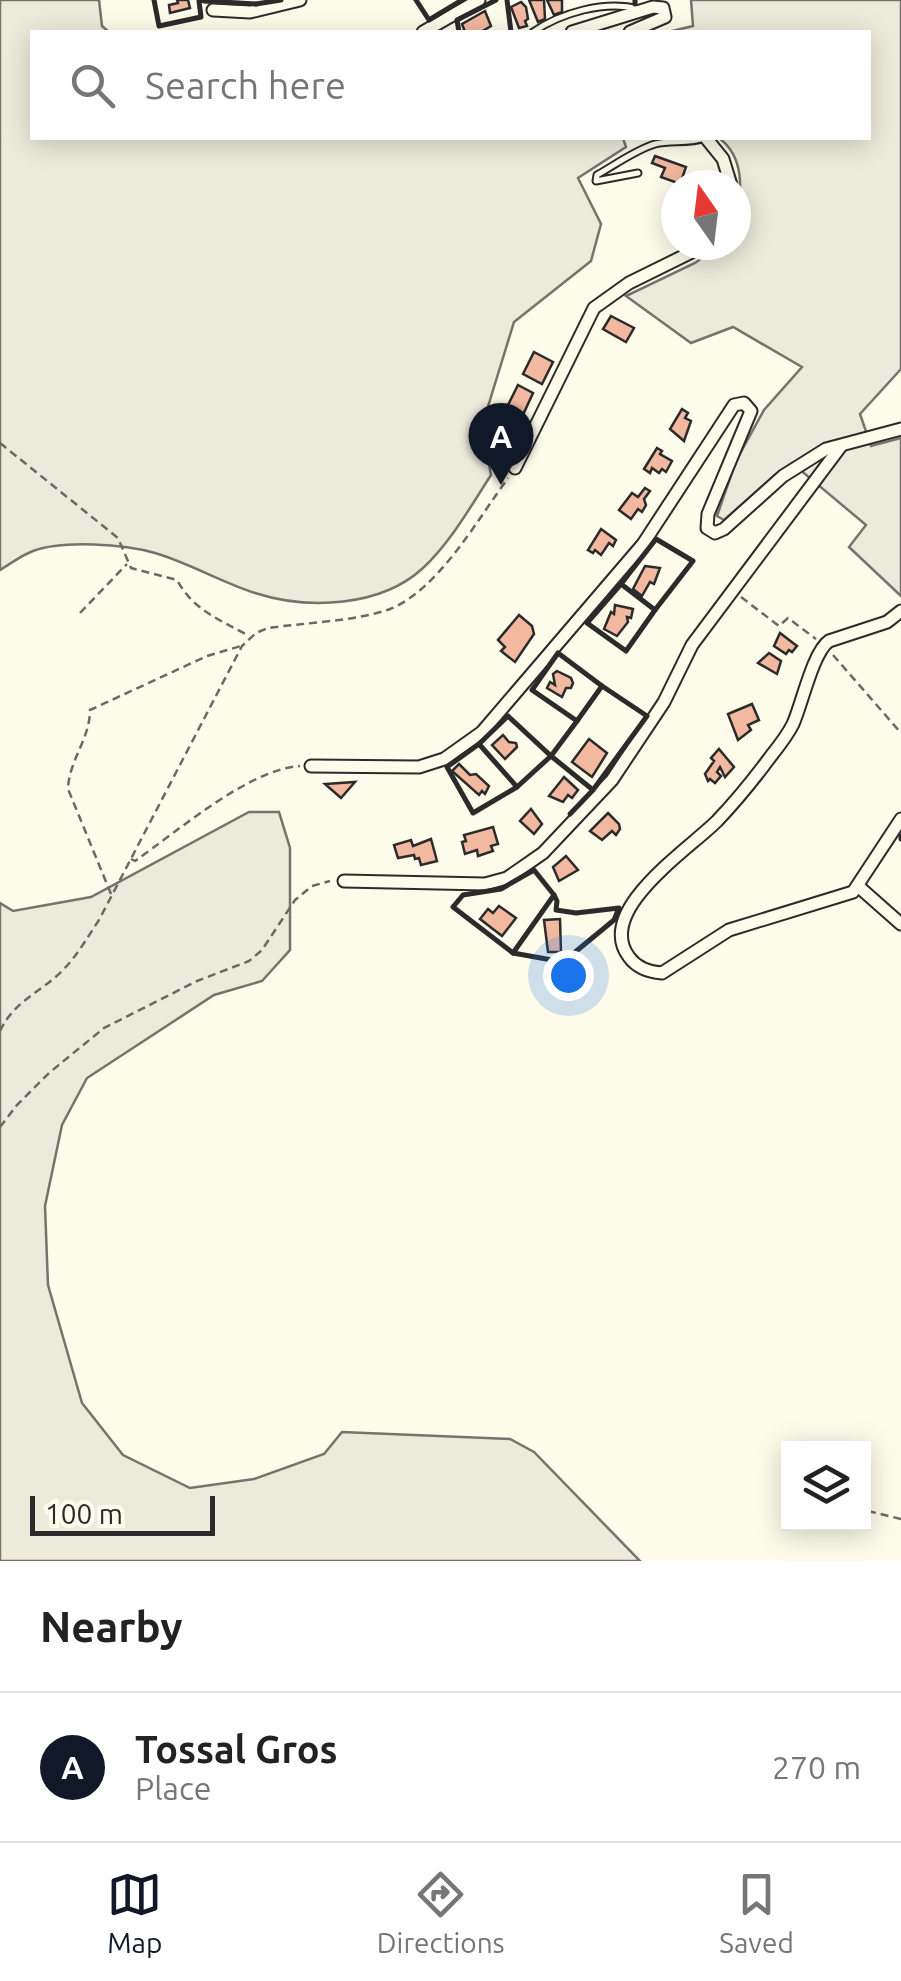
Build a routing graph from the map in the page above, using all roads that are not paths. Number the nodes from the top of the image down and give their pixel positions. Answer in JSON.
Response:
{"nodes":[{"id":1,"x":300,"y":0,"type":"edge"},
{"id":2,"x":478,"y":0,"type":"edge"},
{"id":3,"x":213,"y":10,"type":"dead end"},
{"id":4,"x":641,"y":10,"type":"junction"},
{"id":5,"x":426,"y":30,"type":"edge"},
{"id":6,"x":535,"y":30,"type":"edge"},
{"id":7,"x":578,"y":30,"type":"edge"},
{"id":8,"x":634,"y":30,"type":"edge"},
{"id":9,"x":700,"y":140,"type":"edge"},
{"id":10,"x":707,"y":140,"type":"edge"},
{"id":11,"x":727,"y":170,"type":"edge"},
{"id":12,"x":638,"y":174,"type":"dead end"},
{"id":13,"x":676,"y":260,"type":"edge"},
{"id":14,"x":901,"y":428,"type":"edge"},
{"id":15,"x":844,"y":443,"type":"junction"},
{"id":16,"x":515,"y":468,"type":"road end"},
{"id":17,"x":901,"y":611,"type":"edge"},
{"id":18,"x":311,"y":766,"type":"road end"},
{"id":19,"x":901,"y":819,"type":"edge"},
{"id":20,"x":344,"y":881,"type":"road end"},
{"id":21,"x":859,"y":887,"type":"junction"},
{"id":22,"x":901,"y":924,"type":"edge"}],
"edges":[{"from":1,"to":3,"type":"street"},
{"from":2,"to":5,"type":"street"},
{"from":4,"to":6,"type":"lane"},
{"from":4,"to":7,"type":"street"},
{"from":4,"to":8,"type":"street"},
{"from":9,"to":12,"type":"lane"},
{"from":10,"to":11,"type":"street"},
{"from":13,"to":16,"type":"street"},
{"from":14,"to":15,"type":"street"},
{"from":15,"to":18,"type":"street"},
{"from":15,"to":20,"type":"street"},
{"from":17,"to":21,"type":"street"},
{"from":19,"to":21,"type":"street"},
{"from":21,"to":22,"type":"street"}]}
